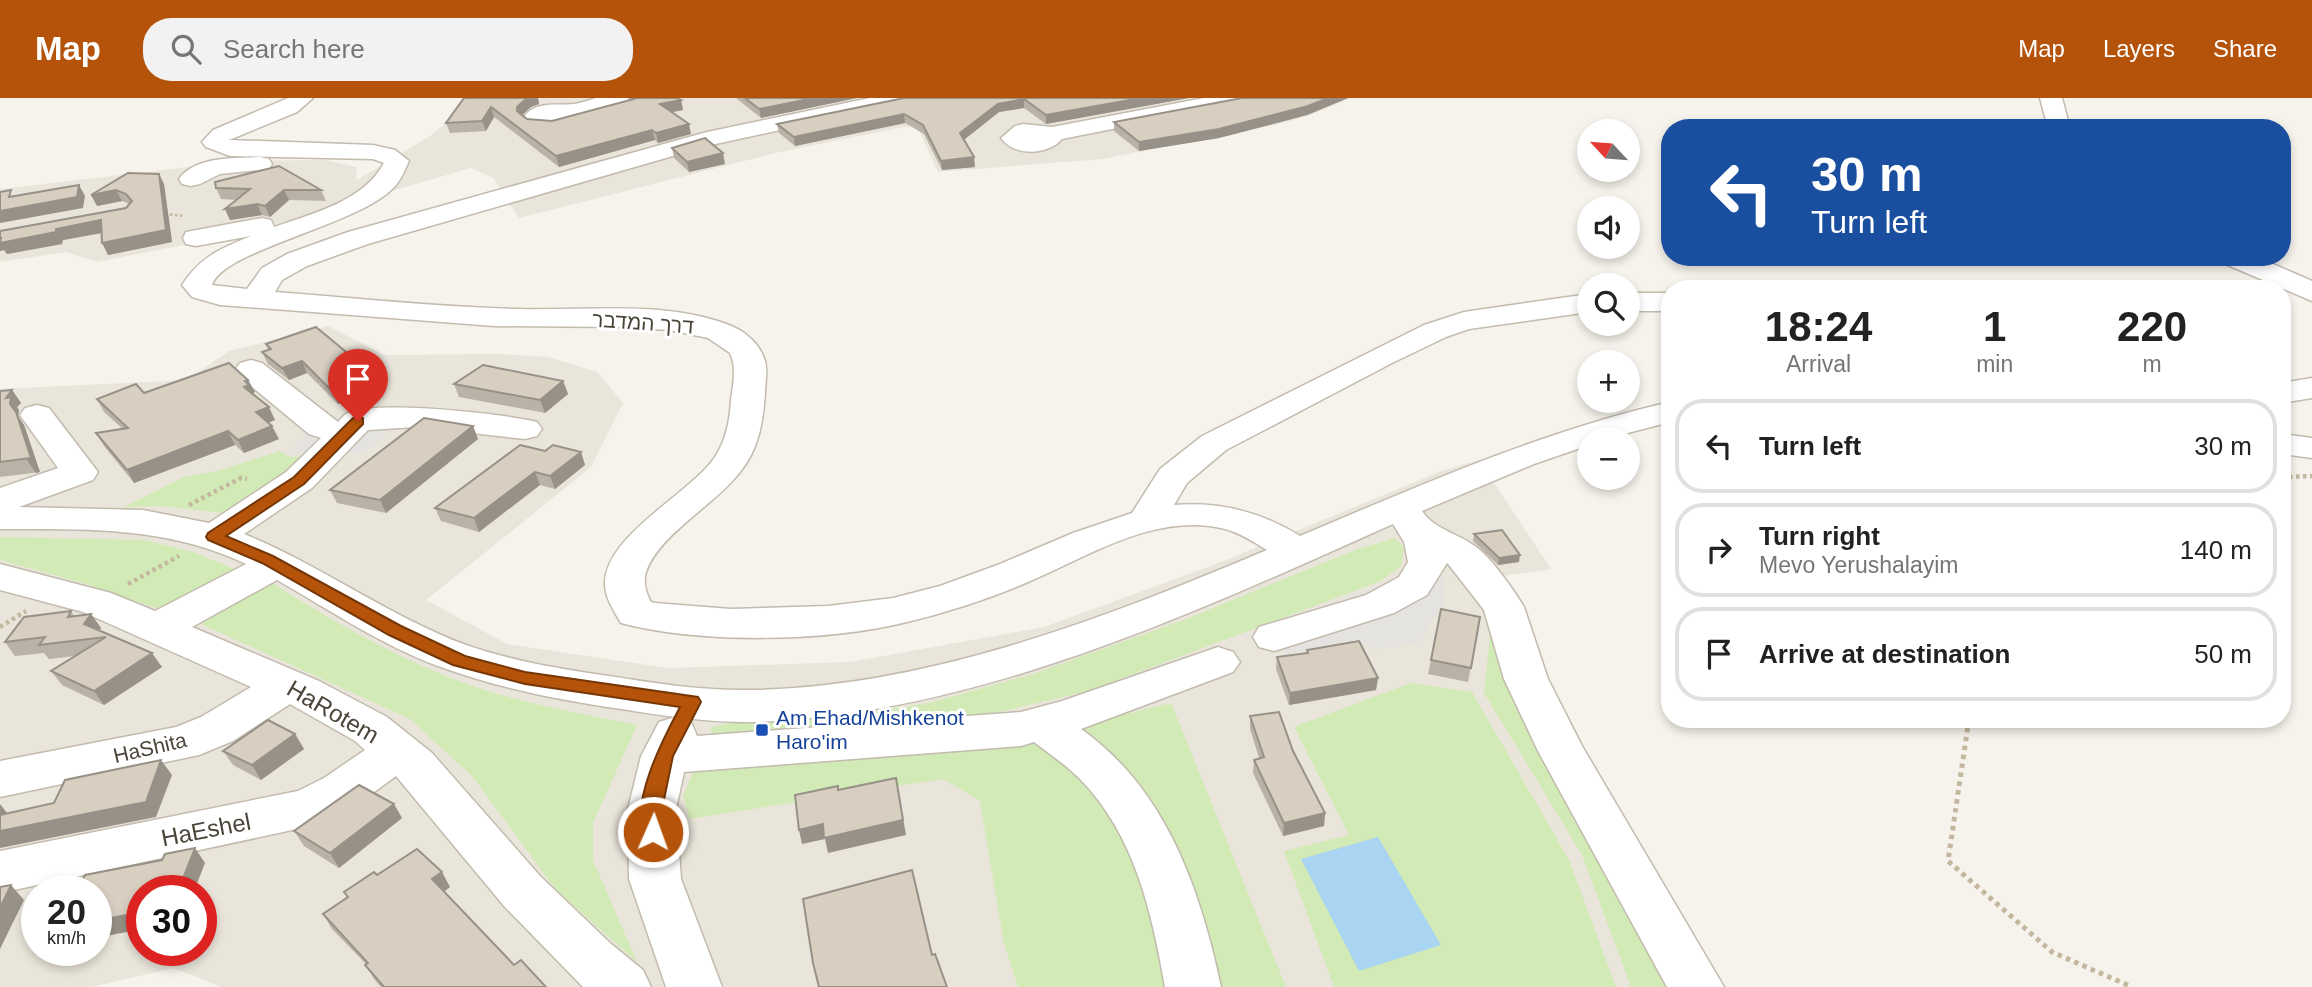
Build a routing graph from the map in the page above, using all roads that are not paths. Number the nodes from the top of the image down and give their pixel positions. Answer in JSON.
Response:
{"nodes":[{"id":1,"x":302,"y":98,"type":"edge"},
{"id":2,"x":622,"y":98,"type":"edge"},
{"id":3,"x":901,"y":98,"type":"edge"},
{"id":4,"x":1238,"y":98,"type":"edge"},
{"id":5,"x":2051,"y":98,"type":"edge"},
{"id":6,"x":571,"y":111,"type":"dead end"},
{"id":7,"x":2057,"y":119,"type":"edge"},
{"id":8,"x":1051,"y":134,"type":"dead end"},
{"id":9,"x":382,"y":159,"type":"junction"},
{"id":10,"x":191,"y":179,"type":"dead end"},
{"id":11,"x":196,"y":238,"type":"road end"},
{"id":12,"x":2254,"y":266,"type":"edge"},
{"id":13,"x":2285,"y":280,"type":"edge"},
{"id":14,"x":2291,"y":283,"type":"edge"},
{"id":15,"x":2312,"y":292,"type":"edge"},
{"id":16,"x":256,"y":298,"type":"junction"},
{"id":17,"x":1640,"y":302,"type":"edge"},
{"id":18,"x":1661,"y":302,"type":"edge"},
{"id":19,"x":1577,"y":305,"type":"edge"},
{"id":20,"x":251,"y":370,"type":"dead end"},
{"id":21,"x":2312,"y":388,"type":"edge"},
{"id":22,"x":2291,"y":392,"type":"edge"},
{"id":23,"x":1661,"y":414,"type":"edge"},
{"id":24,"x":37,"y":415,"type":"dead end"},
{"id":25,"x":351,"y":428,"type":"junction"},
{"id":26,"x":525,"y":429,"type":"dead end"},
{"id":27,"x":2291,"y":445,"type":"edge"},
{"id":28,"x":2312,"y":448,"type":"edge"},
{"id":29,"x":0,"y":500,"type":"edge"},
{"id":30,"x":0,"y":518,"type":"edge"},
{"id":31,"x":1408,"y":518,"type":"junction"},
{"id":32,"x":1145,"y":522,"type":"junction"},
{"id":33,"x":214,"y":537,"type":"junction"},
{"id":34,"x":1297,"y":552,"type":"junction"},
{"id":35,"x":276,"y":564,"type":"junction"},
{"id":36,"x":0,"y":576,"type":"edge"},
{"id":37,"x":157,"y":628,"type":"junction"},
{"id":38,"x":1274,"y":637,"type":"dead end"},
{"id":39,"x":1218,"y":662,"type":"dead end"},
{"id":40,"x":287,"y":685,"type":"junction"},
{"id":41,"x":692,"y":702,"type":"junction"},
{"id":42,"x":1040,"y":723,"type":"junction"},
{"id":43,"x":397,"y":751,"type":"junction"},
{"id":44,"x":664,"y":756,"type":"junction"},
{"id":45,"x":0,"y":779,"type":"edge"},
{"id":46,"x":0,"y":872,"type":"edge"},
{"id":47,"x":623,"y":987,"type":"edge"},
{"id":48,"x":694,"y":987,"type":"edge"},
{"id":49,"x":1194,"y":987,"type":"edge"},
{"id":50,"x":1696,"y":987,"type":"edge"}],
"edges":[{"from":1,"to":9,"type":"street"},
{"from":2,"to":6,"type":"street"},
{"from":3,"to":16,"type":"street"},
{"from":4,"to":8,"type":"street"},
{"from":5,"to":7,"type":"street"},
{"from":9,"to":10,"type":"street"},
{"from":9,"to":11,"type":"street"},
{"from":9,"to":16,"type":"street","name":"דרך המדבר"},
{"from":12,"to":13,"type":"street"},
{"from":14,"to":15,"type":"street"},
{"from":16,"to":32,"type":"street","name":"דרך המדבר"},
{"from":17,"to":18,"type":"street"},
{"from":19,"to":32,"type":"street"},
{"from":20,"to":25,"type":"street"},
{"from":21,"to":22,"type":"street"},
{"from":23,"to":31,"type":"street"},
{"from":24,"to":29,"type":"street"},
{"from":25,"to":26,"type":"street"},
{"from":25,"to":33,"type":"street"},
{"from":27,"to":28,"type":"street"},
{"from":30,"to":33,"type":"street"},
{"from":31,"to":34,"type":"street"},
{"from":31,"to":38,"type":"street"},
{"from":31,"to":50,"type":"street"},
{"from":32,"to":34,"type":"street","name":"דרך המדבר"},
{"from":33,"to":35,"type":"street"},
{"from":34,"to":41,"type":"street"},
{"from":35,"to":37,"type":"street"},
{"from":35,"to":41,"type":"street"},
{"from":36,"to":37,"type":"street","name":"HaRotem"},
{"from":37,"to":40,"type":"street","name":"HaRotem"},
{"from":39,"to":42,"type":"street"},
{"from":40,"to":43,"type":"street","name":"HaRotem"},
{"from":40,"to":45,"type":"street","name":"HaShita"},
{"from":41,"to":44,"type":"street"},
{"from":42,"to":44,"type":"street"},
{"from":42,"to":49,"type":"street"},
{"from":43,"to":46,"type":"street","name":"HaEshel"},
{"from":43,"to":47,"type":"street","name":"HaRotem"},
{"from":44,"to":48,"type":"street"}]}
